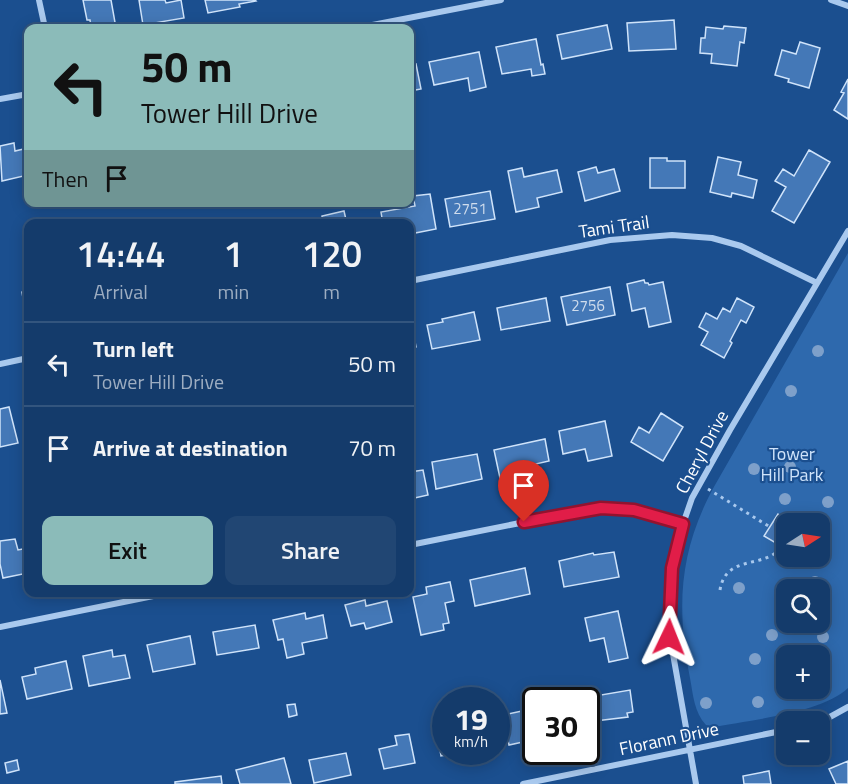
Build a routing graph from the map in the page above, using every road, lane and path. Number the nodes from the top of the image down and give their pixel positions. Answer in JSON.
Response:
{"nodes":[{"id":1,"x":39,"y":0,"type":"edge"},
{"id":2,"x":501,"y":0,"type":"edge"},
{"id":3,"x":831,"y":0,"type":"edge"},
{"id":4,"x":848,"y":6,"type":"edge"},
{"id":5,"x":44,"y":24,"type":"edge"},
{"id":6,"x":378,"y":24,"type":"edge"},
{"id":7,"x":24,"y":94,"type":"edge"},
{"id":8,"x":0,"y":99,"type":"edge"},
{"id":9,"x":848,"y":231,"type":"edge"},
{"id":10,"x":414,"y":280,"type":"edge"},
{"id":11,"x":817,"y":283,"type":"junction"},
{"id":12,"x":24,"y":359,"type":"edge"},
{"id":13,"x":0,"y":364,"type":"edge"},
{"id":14,"x":700,"y":484,"type":"junction"},
{"id":15,"x":683,"y":524,"type":"junction"},
{"id":16,"x":770,"y":527,"type":"dead end"},
{"id":17,"x":414,"y":544,"type":"edge"},
{"id":18,"x":776,"y":553,"type":"edge"},
{"id":19,"x":720,"y":590,"type":"dead end"},
{"id":20,"x":148,"y":597,"type":"edge"},
{"id":21,"x":0,"y":627,"type":"edge"},
{"id":22,"x":848,"y":707,"type":"edge"},
{"id":23,"x":830,"y":717,"type":"edge"},
{"id":24,"x":776,"y":732,"type":"edge"},
{"id":25,"x":689,"y":751,"type":"junction"},
{"id":26,"x":523,"y":784,"type":"edge"},
{"id":27,"x":696,"y":784,"type":"edge"}],
"edges":[{"from":1,"to":5,"type":"street"},
{"from":2,"to":6,"type":"street"},
{"from":3,"to":4,"type":"street"},
{"from":7,"to":8,"type":"street"},
{"from":9,"to":11,"type":"street","name":"Cheryl Drive"},
{"from":10,"to":11,"type":"street","name":"Tami Trail"},
{"from":11,"to":14,"type":"street","name":"Cheryl Drive"},
{"from":12,"to":13,"type":"street"},
{"from":14,"to":15,"type":"street","name":"Cheryl Drive"},
{"from":14,"to":16,"type":"path"},
{"from":15,"to":17,"type":"street"},
{"from":15,"to":25,"type":"street","name":"Cheryl Drive"},
{"from":18,"to":19,"type":"path"},
{"from":20,"to":21,"type":"street"},
{"from":22,"to":23,"type":"street"},
{"from":24,"to":25,"type":"street","name":"Florann Drive"},
{"from":25,"to":26,"type":"street","name":"Florann Drive"},
{"from":25,"to":27,"type":"street","name":"Cheryl Drive"}]}
